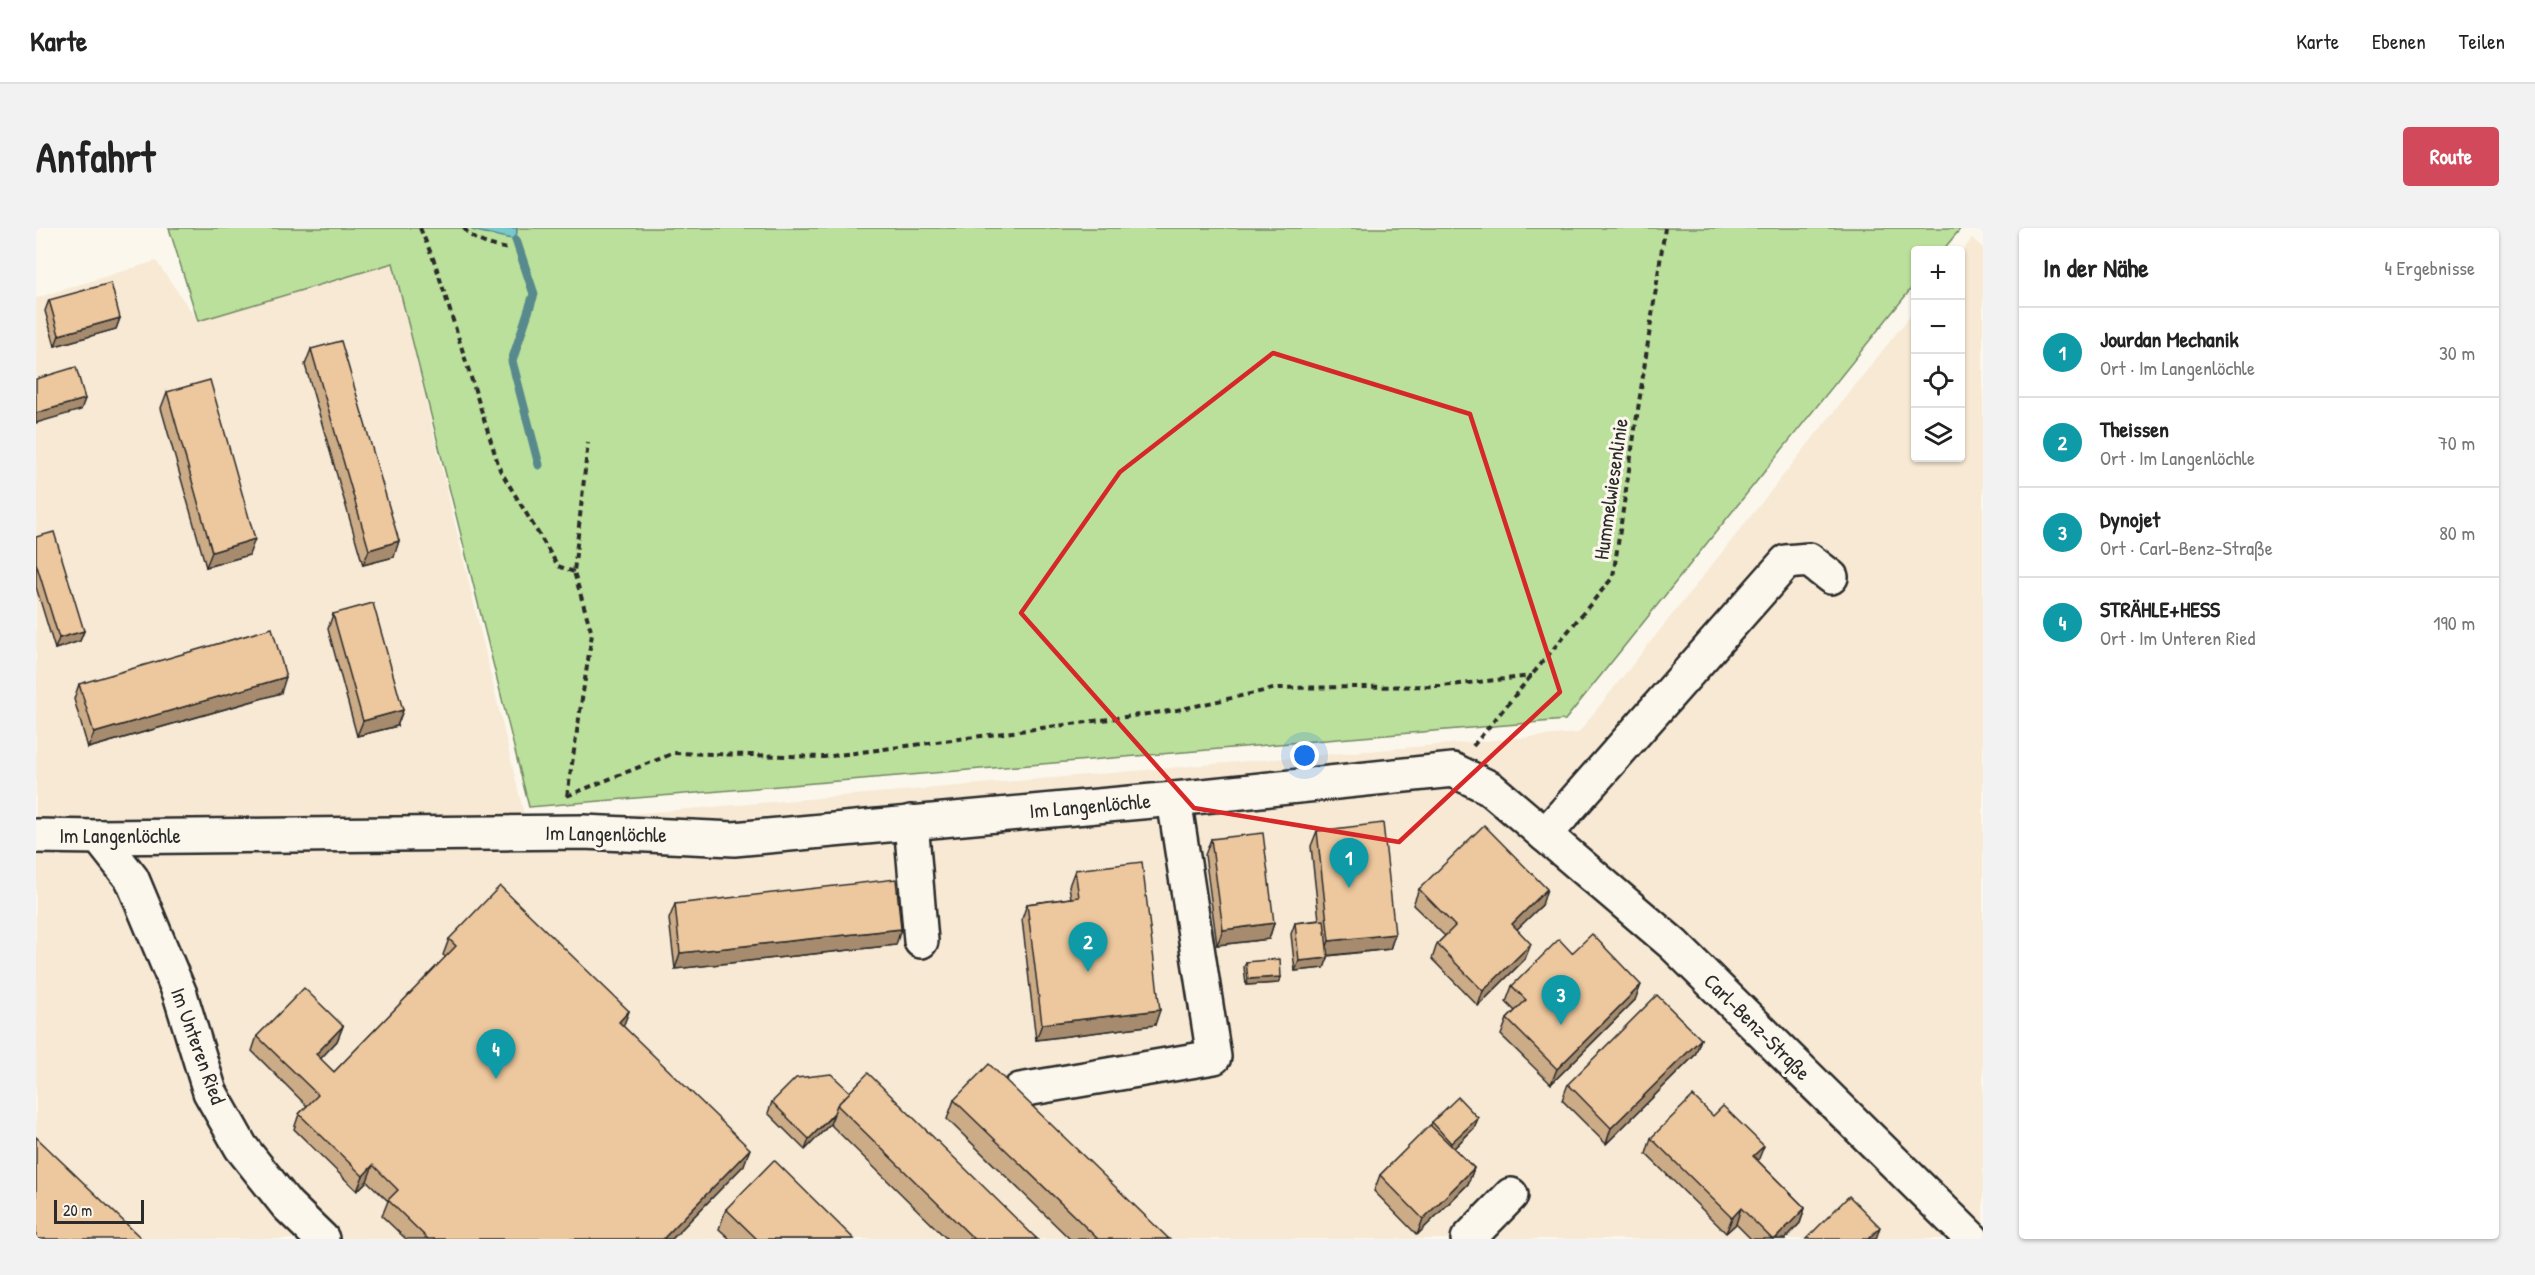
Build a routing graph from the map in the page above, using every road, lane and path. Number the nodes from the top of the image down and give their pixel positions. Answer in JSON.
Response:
{"nodes":[{"id":1,"x":420,"y":228,"type":"edge"},
{"id":2,"x":464,"y":228,"type":"edge"},
{"id":3,"x":1665,"y":228,"type":"edge"},
{"id":4,"x":508,"y":249,"type":"dead end"},
{"id":5,"x":588,"y":442,"type":"dead end"},
{"id":6,"x":574,"y":572,"type":"junction"},
{"id":7,"x":1831,"y":577,"type":"dead end"},
{"id":8,"x":1532,"y":676,"type":"junction"},
{"id":9,"x":1453,"y":770,"type":"junction"},
{"id":10,"x":567,"y":796,"type":"junction"},
{"id":11,"x":1174,"y":799,"type":"junction"},
{"id":12,"x":911,"y":822,"type":"junction"},
{"id":13,"x":1539,"y":830,"type":"junction"},
{"id":14,"x":560,"y":832,"type":"junction"},
{"id":15,"x":36,"y":836,"type":"edge"},
{"id":16,"x":99,"y":837,"type":"junction"},
{"id":17,"x":921,"y":941,"type":"dead end"},
{"id":18,"x":1020,"y":1090,"type":"edge"},
{"id":19,"x":1511,"y":1195,"type":"dead end"},
{"id":20,"x":322,"y":1239,"type":"edge"},
{"id":21,"x":1468,"y":1239,"type":"edge"},
{"id":22,"x":1972,"y":1239,"type":"edge"}],
"edges":[{"from":1,"to":6,"type":"path"},
{"from":2,"to":4,"type":"path"},
{"from":3,"to":8,"type":"path","name":"Hummelwiesenlinie"},
{"from":5,"to":6,"type":"path"},
{"from":6,"to":10,"type":"path"},
{"from":7,"to":13,"type":"street"},
{"from":8,"to":9,"type":"path","name":"Hummelwiesenlinie"},
{"from":8,"to":10,"type":"path"},
{"from":9,"to":11,"type":"street","name":"Im Langenlöchle"},
{"from":9,"to":13,"type":"street"},
{"from":10,"to":14,"type":"path"},
{"from":11,"to":12,"type":"street","name":"Im Langenlöchle"},
{"from":11,"to":18,"type":"street","name":"Im Langenlöchle"},
{"from":12,"to":14,"type":"street","name":"Im Langenlöchle"},
{"from":12,"to":17,"type":"street"},
{"from":13,"to":22,"type":"street","name":"Carl-Benz-Straße"},
{"from":14,"to":16,"type":"street","name":"Im Langenlöchle"},
{"from":15,"to":16,"type":"street","name":"Im Langenlöchle"},
{"from":16,"to":20,"type":"street","name":"Im Unteren Ried"},
{"from":19,"to":21,"type":"street"}]}
